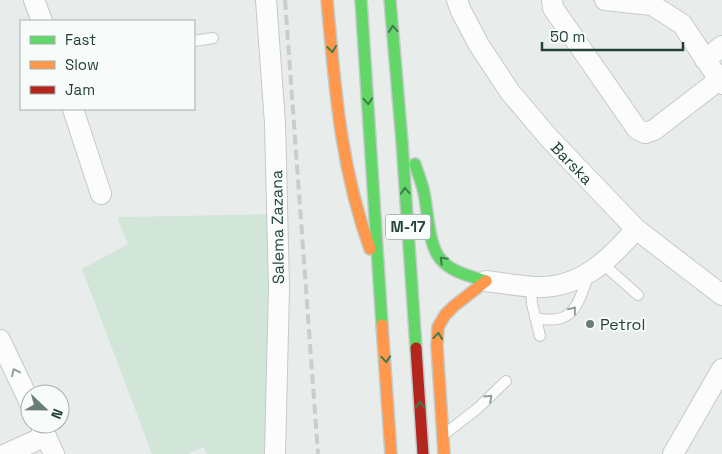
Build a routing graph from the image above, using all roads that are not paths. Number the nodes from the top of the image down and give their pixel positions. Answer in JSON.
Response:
{"nodes":[{"id":1,"x":34,"y":0,"type":"edge"},
{"id":2,"x":266,"y":0,"type":"edge"},
{"id":3,"x":327,"y":0,"type":"edge"},
{"id":4,"x":361,"y":0,"type":"edge"},
{"id":5,"x":390,"y":0,"type":"edge"},
{"id":6,"x":457,"y":0,"type":"edge"},
{"id":7,"x":552,"y":0,"type":"edge"},
{"id":8,"x":605,"y":0,"type":"edge"},
{"id":9,"x":42,"y":20,"type":"edge"},
{"id":10,"x":213,"y":38,"type":"dead end"},
{"id":11,"x":195,"y":41,"type":"edge"},
{"id":12,"x":722,"y":46,"type":"edge"},
{"id":13,"x":705,"y":60,"type":"junction"},
{"id":14,"x":720,"y":82,"type":"edge"},
{"id":15,"x":73,"y":110,"type":"edge"},
{"id":16,"x":402,"y":142,"type":"junction"},
{"id":17,"x":101,"y":194,"type":"dead end"},
{"id":18,"x":636,"y":230,"type":"junction"},
{"id":19,"x":596,"y":268,"type":"junction"},
{"id":20,"x":380,"y":276,"type":"junction"},
{"id":21,"x":486,"y":281,"type":"junction"},
{"id":22,"x":531,"y":287,"type":"junction"},
{"id":23,"x":638,"y":295,"type":"dead end"},
{"id":24,"x":722,"y":295,"type":"edge"},
{"id":25,"x":535,"y":318,"type":"junction"},
{"id":26,"x":540,"y":336,"type":"dead end"},
{"id":27,"x":0,"y":340,"type":"edge"},
{"id":28,"x":722,"y":369,"type":"edge"},
{"id":29,"x":506,"y":381,"type":"dead end"},
{"id":30,"x":21,"y":384,"type":"edge"},
{"id":31,"x":37,"y":434,"type":"edge"},
{"id":32,"x":45,"y":434,"type":"edge"},
{"id":33,"x":443,"y":436,"type":"junction"},
{"id":34,"x":6,"y":454,"type":"edge"},
{"id":35,"x":54,"y":454,"type":"edge"},
{"id":36,"x":275,"y":454,"type":"edge"},
{"id":37,"x":391,"y":454,"type":"edge"},
{"id":38,"x":423,"y":454,"type":"edge"},
{"id":39,"x":444,"y":454,"type":"edge"},
{"id":40,"x":673,"y":454,"type":"edge"}],
"edges":[{"from":1,"to":9,"type":"street"},
{"from":2,"to":36,"type":"street","name":"Salema Zazana"},
{"from":3,"to":20,"type":"highway","one_way":true},
{"from":4,"to":20,"type":"highway","number":"M-17","one_way":true},
{"from":16,"to":5,"type":"highway","number":"M-17","one_way":true},
{"from":6,"to":18,"type":"street","name":"Barska"},
{"from":7,"to":14,"type":"street"},
{"from":8,"to":13,"type":"street"},
{"from":10,"to":11,"type":"lane"},
{"from":12,"to":13,"type":"street"},
{"from":13,"to":14,"type":"street"},
{"from":15,"to":17,"type":"street"},
{"from":21,"to":16,"type":"highway","one_way":true},
{"from":38,"to":16,"type":"highway","number":"M-17","one_way":true},
{"from":18,"to":19,"type":"street"},
{"from":18,"to":24,"type":"street","name":"Barska"},
{"from":19,"to":22,"type":"street"},
{"from":19,"to":23,"type":"lane"},
{"from":25,"to":19,"type":"lane","one_way":true},
{"from":20,"to":37,"type":"highway","number":"M-17","one_way":true},
{"from":21,"to":22,"type":"street"},
{"from":33,"to":21,"type":"highway","one_way":true},
{"from":22,"to":25,"type":"lane"},
{"from":25,"to":26,"type":"lane"},
{"from":30,"to":27,"type":"street","one_way":true},
{"from":28,"to":40,"type":"street"},
{"from":33,"to":29,"type":"lane","one_way":true},
{"from":31,"to":34,"type":"street"},
{"from":32,"to":35,"type":"street"},
{"from":33,"to":39,"type":"highway"}]}
